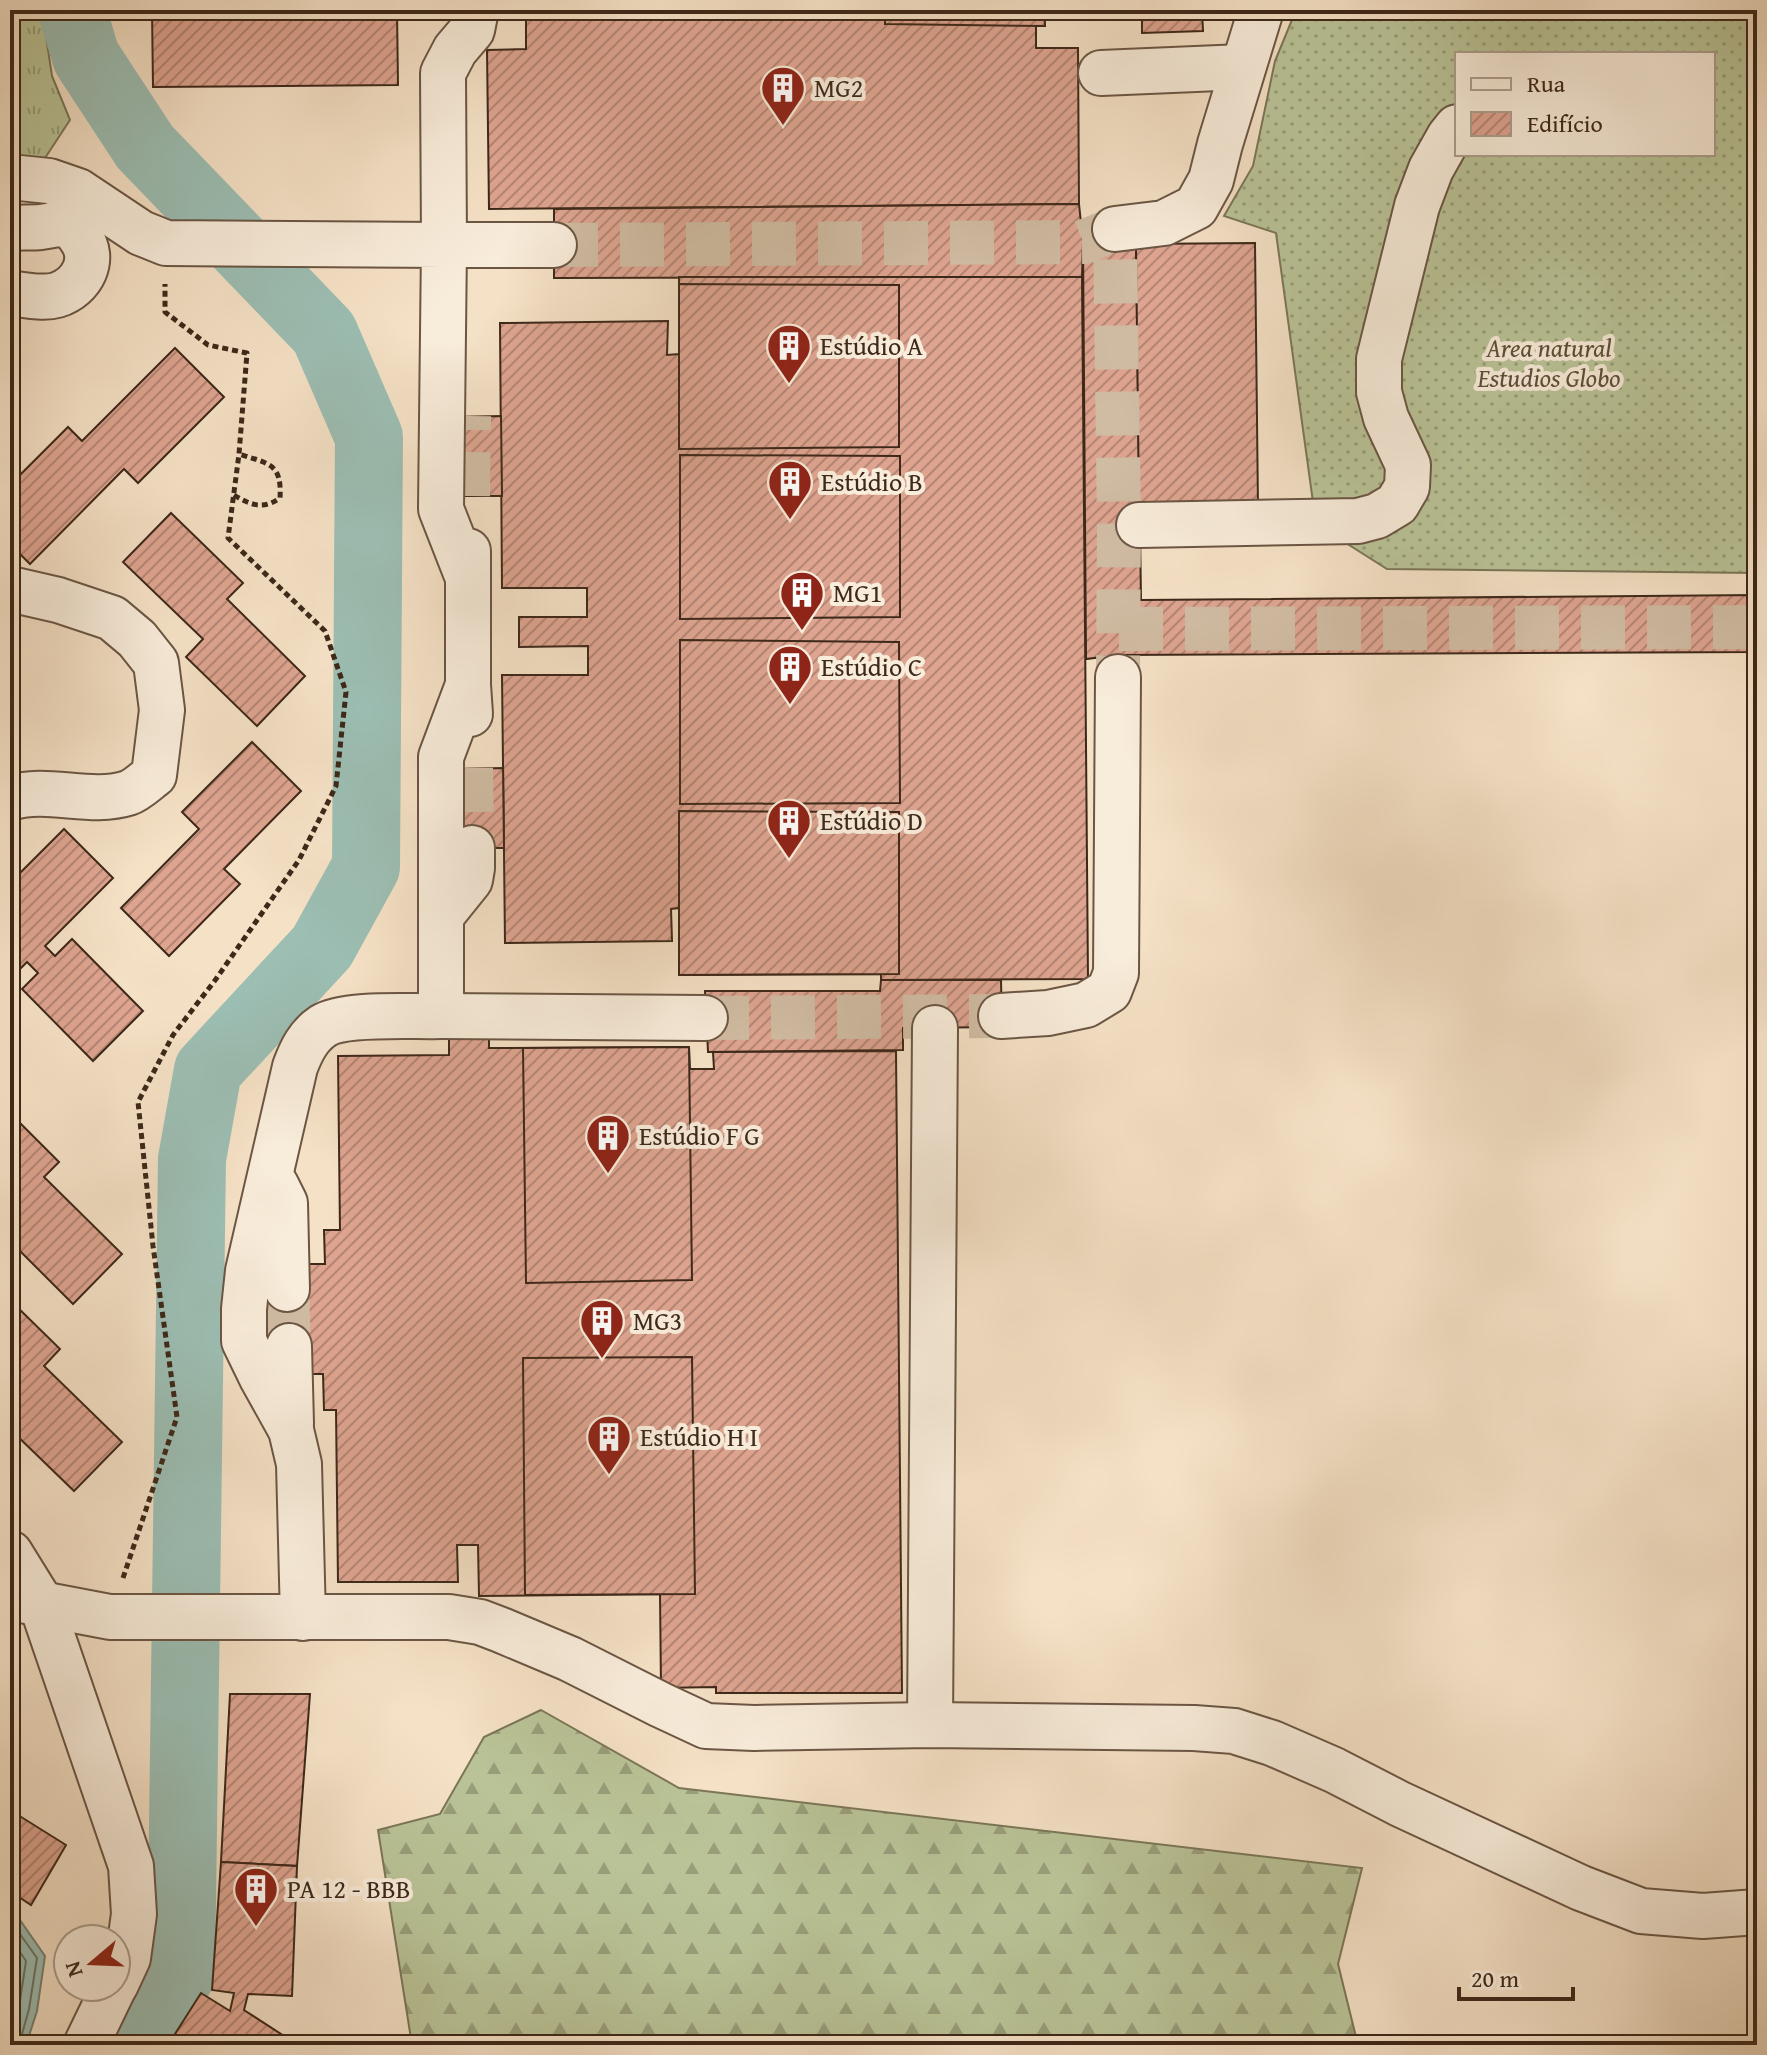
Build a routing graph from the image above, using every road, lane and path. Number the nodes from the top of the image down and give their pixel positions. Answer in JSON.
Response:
{"nodes":[{"id":1,"x":1261,"y":10,"type":"edge"},
{"id":2,"x":476,"y":12,"type":"edge"},
{"id":3,"x":1243,"y":67,"type":"junction"},
{"id":4,"x":1101,"y":73,"type":"dead end"},
{"id":5,"x":1455,"y":130,"type":"edge"},
{"id":6,"x":10,"y":177,"type":"edge"},
{"id":7,"x":90,"y":220,"type":"junction"},
{"id":8,"x":10,"y":228,"type":"edge"},
{"id":9,"x":1115,"y":229,"type":"dead end"},
{"id":10,"x":180,"y":243,"type":"junction"},
{"id":11,"x":444,"y":245,"type":"junction"},
{"id":12,"x":554,"y":245,"type":"tunnel mouth"},
{"id":13,"x":14,"y":294,"type":"dead end"},
{"id":14,"x":442,"y":357,"type":"junction"},
{"id":15,"x":469,"y":416,"type":"tunnel mouth"},
{"id":16,"x":239,"y":454,"type":"junction"},
{"id":17,"x":234,"y":495,"type":"junction"},
{"id":18,"x":468,"y":496,"type":"tunnel mouth"},
{"id":19,"x":1139,"y":525,"type":"dead end"},
{"id":20,"x":468,"y":578,"type":"junction"},
{"id":21,"x":10,"y":589,"type":"edge"},
{"id":22,"x":1118,"y":677,"type":"tunnel mouth"},
{"id":23,"x":468,"y":685,"type":"junction"},
{"id":24,"x":471,"y":768,"type":"tunnel mouth"},
{"id":25,"x":10,"y":798,"type":"edge"},
{"id":26,"x":472,"y":848,"type":"tunnel mouth"},
{"id":27,"x":441,"y":916,"type":"junction"},
{"id":28,"x":441,"y":1016,"type":"junction"},
{"id":29,"x":1001,"y":1016,"type":"tunnel mouth"},
{"id":30,"x":705,"y":1018,"type":"tunnel mouth"},
{"id":31,"x":935,"y":1028,"type":"dead end"},
{"id":32,"x":270,"y":1174,"type":"junction"},
{"id":33,"x":287,"y":1289,"type":"tunnel mouth"},
{"id":34,"x":289,"y":1346,"type":"tunnel mouth"},
{"id":35,"x":291,"y":1430,"type":"junction"},
{"id":36,"x":10,"y":1553,"type":"edge"},
{"id":37,"x":26,"y":1601,"type":"edge"},
{"id":38,"x":130,"y":1616,"type":"junction"},
{"id":39,"x":303,"y":1618,"type":"junction"},
{"id":40,"x":930,"y":1725,"type":"junction"},
{"id":41,"x":1757,"y":1912,"type":"edge"},
{"id":42,"x":132,"y":1929,"type":"edge"},
{"id":43,"x":106,"y":2003,"type":"edge"},
{"id":44,"x":86,"y":2045,"type":"edge"}],
"edges":[{"from":1,"to":3,"type":"street"},
{"from":2,"to":11,"type":"street"},
{"from":3,"to":4,"type":"street"},
{"from":3,"to":9,"type":"street"},
{"from":5,"to":19,"type":"street"},
{"from":6,"to":7,"type":"street"},
{"from":7,"to":8,"type":"street"},
{"from":7,"to":10,"type":"street"},
{"from":7,"to":13,"type":"street"},
{"from":10,"to":11,"type":"street"},
{"from":10,"to":16,"type":"path"},
{"from":11,"to":12,"type":"street"},
{"from":11,"to":14,"type":"street"},
{"from":14,"to":15,"type":"street"},
{"from":14,"to":20,"type":"street"},
{"from":16,"to":17,"type":"path"},
{"from":16,"to":17,"type":"path"},
{"from":17,"to":38,"type":"path"},
{"from":18,"to":20,"type":"street"},
{"from":20,"to":23,"type":"street"},
{"from":21,"to":25,"type":"street"},
{"from":22,"to":29,"type":"street"},
{"from":23,"to":24,"type":"street"},
{"from":23,"to":27,"type":"street"},
{"from":26,"to":27,"type":"street"},
{"from":27,"to":28,"type":"street"},
{"from":28,"to":30,"type":"street"},
{"from":28,"to":32,"type":"street"},
{"from":31,"to":40,"type":"street"},
{"from":32,"to":33,"type":"street"},
{"from":32,"to":35,"type":"street"},
{"from":34,"to":35,"type":"street"},
{"from":35,"to":39,"type":"street"},
{"from":36,"to":37,"type":"street"},
{"from":37,"to":38,"type":"street"},
{"from":37,"to":42,"type":"street"},
{"from":38,"to":39,"type":"street"},
{"from":39,"to":40,"type":"street"},
{"from":40,"to":41,"type":"street"},
{"from":43,"to":44,"type":"street"}]}
